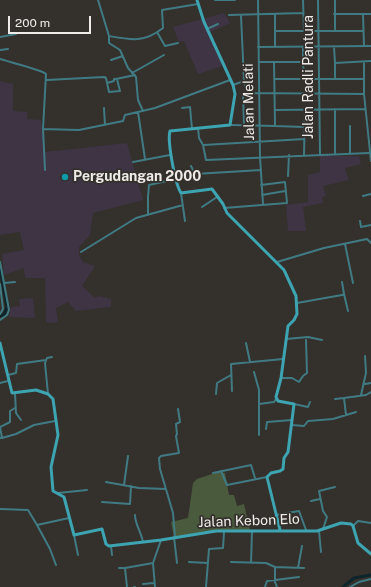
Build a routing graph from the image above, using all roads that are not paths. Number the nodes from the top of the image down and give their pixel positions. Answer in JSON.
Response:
{"nodes":[{"id":1,"x":98,"y":0,"type":"edge"},
{"id":2,"x":216,"y":0,"type":"edge"},
{"id":3,"x":235,"y":0,"type":"edge"},
{"id":4,"x":258,"y":0,"type":"edge"},
{"id":5,"x":303,"y":0,"type":"edge"},
{"id":6,"x":318,"y":0,"type":"edge"},
{"id":7,"x":334,"y":0,"type":"edge"},
{"id":8,"x":198,"y":1,"type":"edge"},
{"id":9,"x":303,"y":13,"type":"junction"},
{"id":10,"x":275,"y":14,"type":"junction"},
{"id":11,"x":334,"y":14,"type":"junction"},
{"id":12,"x":362,"y":14,"type":"junction"},
{"id":13,"x":371,"y":14,"type":"edge"},
{"id":14,"x":229,"y":15,"type":"dead end"},
{"id":15,"x":258,"y":15,"type":"junction"},
{"id":16,"x":242,"y":16,"type":"junction"},
{"id":17,"x":218,"y":24,"type":"dead end"},
{"id":18,"x":207,"y":29,"type":"junction"},
{"id":19,"x":363,"y":30,"type":"junction"},
{"id":20,"x":275,"y":31,"type":"junction"},
{"id":21,"x":304,"y":31,"type":"junction"},
{"id":22,"x":319,"y":31,"type":"junction"},
{"id":23,"x":335,"y":31,"type":"junction"},
{"id":24,"x":158,"y":32,"type":"junction"},
{"id":25,"x":16,"y":34,"type":"dead end"},
{"id":26,"x":109,"y":36,"type":"junction"},
{"id":27,"x":0,"y":37,"type":"edge"},
{"id":28,"x":178,"y":43,"type":"dead end"},
{"id":29,"x":364,"y":46,"type":"junction"},
{"id":30,"x":371,"y":46,"type":"edge"},
{"id":31,"x":258,"y":47,"type":"junction"},
{"id":32,"x":275,"y":47,"type":"junction"},
{"id":33,"x":304,"y":47,"type":"junction"},
{"id":34,"x":319,"y":47,"type":"junction"},
{"id":35,"x":334,"y":47,"type":"junction"},
{"id":36,"x":8,"y":49,"type":"dead end"},
{"id":37,"x":0,"y":50,"type":"edge"},
{"id":38,"x":164,"y":55,"type":"dead end"},
{"id":39,"x":123,"y":56,"type":"junction"},
{"id":40,"x":0,"y":59,"type":"edge"},
{"id":41,"x":111,"y":60,"type":"dead end"},
{"id":42,"x":371,"y":61,"type":"edge"},
{"id":43,"x":259,"y":62,"type":"junction"},
{"id":44,"x":274,"y":62,"type":"junction"},
{"id":45,"x":303,"y":62,"type":"junction"},
{"id":46,"x":335,"y":62,"type":"junction"},
{"id":47,"x":364,"y":62,"type":"junction"},
{"id":48,"x":132,"y":73,"type":"junction"},
{"id":49,"x":134,"y":76,"type":"junction"},
{"id":50,"x":335,"y":78,"type":"junction"},
{"id":51,"x":118,"y":79,"type":"junction"},
{"id":52,"x":274,"y":79,"type":"junction"},
{"id":53,"x":304,"y":79,"type":"junction"},
{"id":54,"x":319,"y":79,"type":"junction"},
{"id":55,"x":363,"y":79,"type":"junction"},
{"id":56,"x":47,"y":80,"type":"junction"},
{"id":57,"x":230,"y":80,"type":"junction"},
{"id":58,"x":244,"y":81,"type":"junction"},
{"id":59,"x":107,"y":83,"type":"junction"},
{"id":60,"x":233,"y":85,"type":"junction"},
{"id":61,"x":247,"y":93,"type":"junction"},
{"id":62,"x":259,"y":94,"type":"junction"},
{"id":63,"x":274,"y":94,"type":"junction"},
{"id":64,"x":318,"y":94,"type":"junction"},
{"id":65,"x":364,"y":94,"type":"junction"},
{"id":66,"x":104,"y":108,"type":"dead end"},
{"id":67,"x":182,"y":108,"type":"dead end"},
{"id":68,"x":305,"y":109,"type":"junction"},
{"id":69,"x":335,"y":109,"type":"junction"},
{"id":70,"x":365,"y":109,"type":"junction"},
{"id":71,"x":275,"y":110,"type":"junction"},
{"id":72,"x":319,"y":110,"type":"junction"},
{"id":73,"x":143,"y":111,"type":"junction"},
{"id":74,"x":138,"y":112,"type":"junction"},
{"id":75,"x":104,"y":125,"type":"junction"},
{"id":76,"x":230,"y":125,"type":"junction"},
{"id":77,"x":244,"y":125,"type":"junction"},
{"id":78,"x":259,"y":126,"type":"junction"},
{"id":79,"x":275,"y":126,"type":"junction"},
{"id":80,"x":304,"y":126,"type":"junction"},
{"id":81,"x":350,"y":126,"type":"dead end"},
{"id":82,"x":198,"y":128,"type":"junction"},
{"id":83,"x":43,"y":129,"type":"junction"},
{"id":84,"x":192,"y":129,"type":"junction"},
{"id":85,"x":304,"y":139,"type":"junction"},
{"id":86,"x":260,"y":142,"type":"junction"},
{"id":87,"x":203,"y":145,"type":"junction"},
{"id":88,"x":369,"y":153,"type":"junction"},
{"id":89,"x":172,"y":154,"type":"junction"},
{"id":90,"x":335,"y":154,"type":"junction"},
{"id":91,"x":350,"y":154,"type":"junction"},
{"id":92,"x":289,"y":155,"type":"junction"},
{"id":93,"x":304,"y":155,"type":"junction"},
{"id":94,"x":320,"y":155,"type":"junction"},
{"id":95,"x":260,"y":157,"type":"junction"},
{"id":96,"x":145,"y":159,"type":"junction"},
{"id":97,"x":371,"y":161,"type":"edge"},
{"id":98,"x":133,"y":162,"type":"dead end"},
{"id":99,"x":191,"y":166,"type":"dead end"},
{"id":100,"x":45,"y":170,"type":"dead end"},
{"id":101,"x":260,"y":170,"type":"junction"},
{"id":102,"x":288,"y":176,"type":"dead end"},
{"id":103,"x":176,"y":179,"type":"junction"},
{"id":104,"x":261,"y":185,"type":"junction"},
{"id":105,"x":285,"y":191,"type":"junction"},
{"id":106,"x":181,"y":193,"type":"junction"},
{"id":107,"x":371,"y":194,"type":"edge"},
{"id":108,"x":262,"y":195,"type":"junction"},
{"id":109,"x":363,"y":196,"type":"dead end"},
{"id":110,"x":217,"y":197,"type":"junction"},
{"id":111,"x":263,"y":204,"type":"junction"},
{"id":112,"x":183,"y":205,"type":"junction"},
{"id":113,"x":202,"y":207,"type":"dead end"},
{"id":114,"x":224,"y":208,"type":"junction"},
{"id":115,"x":148,"y":215,"type":"junction"},
{"id":116,"x":185,"y":221,"type":"dead end"},
{"id":117,"x":360,"y":221,"type":"dead end"},
{"id":118,"x":371,"y":225,"type":"edge"},
{"id":119,"x":371,"y":242,"type":"edge"},
{"id":120,"x":345,"y":244,"type":"junction"},
{"id":121,"x":81,"y":252,"type":"dead end"},
{"id":122,"x":0,"y":262,"type":"edge"},
{"id":123,"x":277,"y":262,"type":"junction"},
{"id":124,"x":15,"y":282,"type":"dead end"},
{"id":125,"x":342,"y":282,"type":"dead end"},
{"id":126,"x":4,"y":283,"type":"junction"},
{"id":127,"x":353,"y":283,"type":"dead end"},
{"id":128,"x":0,"y":284,"type":"edge"},
{"id":129,"x":344,"y":294,"type":"junction"},
{"id":130,"x":297,"y":303,"type":"junction"},
{"id":131,"x":348,"y":311,"type":"dead end"},
{"id":132,"x":0,"y":314,"type":"edge"},
{"id":133,"x":0,"y":320,"type":"edge"},
{"id":134,"x":286,"y":339,"type":"junction"},
{"id":135,"x":306,"y":340,"type":"dead end"},
{"id":136,"x":322,"y":340,"type":"dead end"},
{"id":137,"x":0,"y":343,"type":"edge"},
{"id":138,"x":246,"y":343,"type":"dead end"},
{"id":139,"x":365,"y":356,"type":"dead end"},
{"id":140,"x":52,"y":357,"type":"dead end"},
{"id":141,"x":283,"y":359,"type":"junction"},
{"id":142,"x":2,"y":360,"type":"edge"},
{"id":143,"x":46,"y":360,"type":"junction"},
{"id":144,"x":250,"y":362,"type":"junction"},
{"id":145,"x":254,"y":372,"type":"dead end"},
{"id":146,"x":7,"y":375,"type":"junction"},
{"id":147,"x":231,"y":375,"type":"junction"},
{"id":148,"x":281,"y":378,"type":"junction"},
{"id":149,"x":8,"y":381,"type":"junction"},
{"id":150,"x":0,"y":383,"type":"edge"},
{"id":151,"x":371,"y":383,"type":"edge"},
{"id":152,"x":365,"y":384,"type":"junction"},
{"id":153,"x":232,"y":391,"type":"dead end"},
{"id":154,"x":371,"y":392,"type":"edge"},
{"id":155,"x":15,"y":394,"type":"junction"},
{"id":156,"x":48,"y":394,"type":"junction"},
{"id":157,"x":216,"y":394,"type":"dead end"},
{"id":158,"x":361,"y":395,"type":"junction"},
{"id":159,"x":344,"y":398,"type":"junction"},
{"id":160,"x":276,"y":399,"type":"junction"},
{"id":161,"x":335,"y":399,"type":"dead end"},
{"id":162,"x":310,"y":402,"type":"dead end"},
{"id":163,"x":259,"y":404,"type":"junction"},
{"id":164,"x":294,"y":404,"type":"junction"},
{"id":165,"x":15,"y":408,"type":"junction"},
{"id":166,"x":178,"y":409,"type":"dead end"},
{"id":167,"x":356,"y":412,"type":"dead end"},
{"id":168,"x":346,"y":416,"type":"junction"},
{"id":169,"x":21,"y":420,"type":"dead end"},
{"id":170,"x":292,"y":420,"type":"junction"},
{"id":171,"x":55,"y":421,"type":"junction"},
{"id":172,"x":292,"y":425,"type":"junction"},
{"id":173,"x":266,"y":430,"type":"dead end"},
{"id":174,"x":259,"y":435,"type":"dead end"},
{"id":175,"x":1,"y":438,"type":"edge"},
{"id":176,"x":128,"y":456,"type":"dead end"},
{"id":177,"x":221,"y":471,"type":"junction"},
{"id":178,"x":213,"y":473,"type":"dead end"},
{"id":179,"x":267,"y":477,"type":"junction"},
{"id":180,"x":256,"y":478,"type":"junction"},
{"id":181,"x":106,"y":482,"type":"dead end"},
{"id":182,"x":124,"y":485,"type":"junction"},
{"id":183,"x":131,"y":486,"type":"junction"},
{"id":184,"x":335,"y":487,"type":"dead end"},
{"id":185,"x":87,"y":490,"type":"dead end"},
{"id":186,"x":166,"y":490,"type":"junction"},
{"id":187,"x":58,"y":494,"type":"junction"},
{"id":188,"x":320,"y":499,"type":"junction"},
{"id":189,"x":311,"y":501,"type":"dead end"},
{"id":190,"x":102,"y":502,"type":"dead end"},
{"id":191,"x":0,"y":509,"type":"edge"},
{"id":192,"x":135,"y":515,"type":"dead end"},
{"id":193,"x":276,"y":515,"type":"junction"},
{"id":194,"x":69,"y":518,"type":"junction"},
{"id":195,"x":371,"y":523,"type":"edge"},
{"id":196,"x":37,"y":525,"type":"junction"},
{"id":197,"x":353,"y":526,"type":"junction"},
{"id":198,"x":224,"y":530,"type":"junction"},
{"id":199,"x":280,"y":530,"type":"junction"},
{"id":200,"x":306,"y":530,"type":"junction"},
{"id":201,"x":321,"y":530,"type":"junction"},
{"id":202,"x":252,"y":531,"type":"junction"},
{"id":203,"x":74,"y":535,"type":"junction"},
{"id":204,"x":175,"y":537,"type":"junction"},
{"id":205,"x":161,"y":540,"type":"junction"},
{"id":206,"x":143,"y":542,"type":"junction"},
{"id":207,"x":111,"y":545,"type":"junction"},
{"id":208,"x":302,"y":546,"type":"dead end"},
{"id":209,"x":321,"y":552,"type":"dead end"},
{"id":210,"x":78,"y":554,"type":"dead end"},
{"id":211,"x":371,"y":554,"type":"edge"},
{"id":212,"x":112,"y":555,"type":"dead end"},
{"id":213,"x":189,"y":562,"type":"dead end"},
{"id":214,"x":231,"y":562,"type":"dead end"},
{"id":215,"x":153,"y":563,"type":"junction"},
{"id":216,"x":177,"y":563,"type":"dead end"},
{"id":217,"x":208,"y":563,"type":"junction"},
{"id":218,"x":251,"y":563,"type":"junction"},
{"id":219,"x":56,"y":565,"type":"dead end"},
{"id":220,"x":275,"y":567,"type":"junction"},
{"id":221,"x":119,"y":568,"type":"dead end"},
{"id":222,"x":125,"y":568,"type":"junction"},
{"id":223,"x":298,"y":568,"type":"junction"},
{"id":224,"x":304,"y":568,"type":"dead end"},
{"id":225,"x":299,"y":577,"type":"dead end"},
{"id":226,"x":371,"y":579,"type":"edge"},
{"id":227,"x":274,"y":581,"type":"junction"},
{"id":228,"x":154,"y":583,"type":"junction"},
{"id":229,"x":143,"y":584,"type":"dead end"},
{"id":230,"x":127,"y":587,"type":"edge"},
{"id":231,"x":155,"y":587,"type":"edge"},
{"id":232,"x":206,"y":587,"type":"edge"},
{"id":233,"x":265,"y":587,"type":"edge"},
{"id":234,"x":277,"y":587,"type":"edge"},
{"id":235,"x":350,"y":587,"type":"edge"}],
"edges":[{"from":1,"to":26,"type":"street"},
{"from":2,"to":3,"type":"street"},
{"from":4,"to":15,"type":"street","name":"Jalan Melati"},
{"from":5,"to":9,"type":"street"},
{"from":6,"to":22,"type":"street","name":"Jalan Radli Pantura"},
{"from":7,"to":11,"type":"street"},
{"from":8,"to":18,"type":"street"},
{"from":8,"to":24,"type":"street"},
{"from":9,"to":10,"type":"street"},
{"from":9,"to":21,"type":"street"},
{"from":10,"to":15,"type":"street"},
{"from":10,"to":20,"type":"street"},
{"from":11,"to":12,"type":"street"},
{"from":11,"to":23,"type":"street"},
{"from":12,"to":13,"type":"street"},
{"from":12,"to":19,"type":"street"},
{"from":14,"to":16,"type":"street"},
{"from":15,"to":16,"type":"street"},
{"from":15,"to":31,"type":"street","name":"Jalan Melati"},
{"from":16,"to":58,"type":"street"},
{"from":17,"to":18,"type":"street"},
{"from":18,"to":57,"type":"street"},
{"from":19,"to":23,"type":"street"},
{"from":19,"to":29,"type":"street"},
{"from":20,"to":21,"type":"street"},
{"from":20,"to":32,"type":"street"},
{"from":21,"to":22,"type":"street"},
{"from":22,"to":23,"type":"street"},
{"from":22,"to":34,"type":"street","name":"Jalan Radli Pantura"},
{"from":24,"to":26,"type":"street"},
{"from":24,"to":28,"type":"street"},
{"from":25,"to":27,"type":"street"},
{"from":26,"to":39,"type":"street"},
{"from":29,"to":30,"type":"street"},
{"from":29,"to":35,"type":"street"},
{"from":31,"to":32,"type":"street"},
{"from":31,"to":43,"type":"street","name":"Jalan Melati"},
{"from":32,"to":33,"type":"street"},
{"from":33,"to":34,"type":"street"},
{"from":33,"to":45,"type":"street"},
{"from":34,"to":35,"type":"street"},
{"from":34,"to":54,"type":"street","name":"Jalan Radli Pantura"},
{"from":35,"to":46,"type":"street"},
{"from":36,"to":37,"type":"street"},
{"from":38,"to":48,"type":"street"},
{"from":39,"to":41,"type":"street"},
{"from":39,"to":48,"type":"street"},
{"from":40,"to":56,"type":"street"},
{"from":42,"to":47,"type":"street"},
{"from":43,"to":44,"type":"street"},
{"from":43,"to":62,"type":"street","name":"Jalan Melati"},
{"from":44,"to":45,"type":"street"},
{"from":44,"to":52,"type":"street"},
{"from":45,"to":53,"type":"street"},
{"from":46,"to":47,"type":"street"},
{"from":46,"to":50,"type":"street"},
{"from":47,"to":55,"type":"street"},
{"from":48,"to":49,"type":"street"},
{"from":49,"to":51,"type":"street"},
{"from":49,"to":73,"type":"street"},
{"from":50,"to":54,"type":"street"},
{"from":50,"to":55,"type":"street"},
{"from":51,"to":59,"type":"street"},
{"from":51,"to":59,"type":"street"},
{"from":52,"to":53,"type":"street"},
{"from":52,"to":63,"type":"street"},
{"from":53,"to":54,"type":"street"},
{"from":54,"to":64,"type":"street","name":"Jalan Radli Pantura"},
{"from":55,"to":65,"type":"street"},
{"from":56,"to":59,"type":"street"},
{"from":56,"to":83,"type":"street"},
{"from":57,"to":60,"type":"street"},
{"from":57,"to":73,"type":"street"},
{"from":58,"to":60,"type":"street"},
{"from":58,"to":61,"type":"street"},
{"from":60,"to":76,"type":"street"},
{"from":61,"to":62,"type":"street"},
{"from":61,"to":77,"type":"street"},
{"from":62,"to":63,"type":"street"},
{"from":62,"to":78,"type":"street","name":"Jalan Melati"},
{"from":63,"to":64,"type":"street"},
{"from":63,"to":71,"type":"street"},
{"from":64,"to":65,"type":"street"},
{"from":64,"to":72,"type":"street","name":"Jalan Radli Pantura"},
{"from":65,"to":70,"type":"street"},
{"from":66,"to":75,"type":"street"},
{"from":67,"to":84,"type":"street"},
{"from":68,"to":71,"type":"street"},
{"from":68,"to":72,"type":"street"},
{"from":68,"to":80,"type":"street"},
{"from":69,"to":70,"type":"street"},
{"from":69,"to":72,"type":"street"},
{"from":69,"to":90,"type":"street"},
{"from":70,"to":88,"type":"street"},
{"from":71,"to":79,"type":"street"},
{"from":72,"to":94,"type":"street","name":"Jalan Radli Pantura"},
{"from":73,"to":74,"type":"street"},
{"from":74,"to":75,"type":"street"},
{"from":74,"to":96,"type":"street"},
{"from":75,"to":83,"type":"street"},
{"from":76,"to":77,"type":"street"},
{"from":76,"to":82,"type":"street"},
{"from":77,"to":78,"type":"street"},
{"from":78,"to":79,"type":"street"},
{"from":78,"to":86,"type":"street","name":"Jalan Melati"},
{"from":79,"to":80,"type":"street"},
{"from":80,"to":85,"type":"street"},
{"from":81,"to":91,"type":"street"},
{"from":82,"to":84,"type":"street"},
{"from":82,"to":87,"type":"street"},
{"from":83,"to":100,"type":"street"},
{"from":84,"to":89,"type":"street"},
{"from":85,"to":86,"type":"street"},
{"from":85,"to":93,"type":"street"},
{"from":86,"to":87,"type":"street"},
{"from":86,"to":95,"type":"street","name":"Jalan Melati"},
{"from":87,"to":95,"type":"street"},
{"from":88,"to":91,"type":"street"},
{"from":88,"to":97,"type":"street"},
{"from":89,"to":96,"type":"street"},
{"from":89,"to":103,"type":"street"},
{"from":90,"to":91,"type":"street"},
{"from":90,"to":94,"type":"street"},
{"from":92,"to":93,"type":"street"},
{"from":92,"to":95,"type":"street"},
{"from":92,"to":102,"type":"street"},
{"from":93,"to":94,"type":"street"},
{"from":95,"to":101,"type":"street","name":"Jalan Melati"},
{"from":96,"to":98,"type":"street"},
{"from":99,"to":101,"type":"street"},
{"from":101,"to":104,"type":"street","name":"Jalan Melati"},
{"from":103,"to":106,"type":"street"},
{"from":103,"to":115,"type":"street"},
{"from":104,"to":105,"type":"street"},
{"from":104,"to":108,"type":"street","name":"Jalan Melati"},
{"from":105,"to":108,"type":"street"},
{"from":105,"to":111,"type":"street"},
{"from":106,"to":110,"type":"street"},
{"from":106,"to":112,"type":"street"},
{"from":107,"to":109,"type":"street"},
{"from":108,"to":111,"type":"street","name":"Jalan Melati"},
{"from":110,"to":113,"type":"street"},
{"from":110,"to":114,"type":"street"},
{"from":111,"to":114,"type":"street"},
{"from":112,"to":115,"type":"street"},
{"from":112,"to":116,"type":"street"},
{"from":114,"to":123,"type":"street"},
{"from":115,"to":121,"type":"street"},
{"from":117,"to":118,"type":"street"},
{"from":119,"to":120,"type":"street"},
{"from":120,"to":123,"type":"street"},
{"from":120,"to":127,"type":"street"},
{"from":122,"to":126,"type":"street"},
{"from":123,"to":130,"type":"street"},
{"from":124,"to":126,"type":"street"},
{"from":125,"to":129,"type":"street"},
{"from":126,"to":133,"type":"street"},
{"from":128,"to":132,"type":"street"},
{"from":129,"to":130,"type":"street"},
{"from":129,"to":131,"type":"street"},
{"from":130,"to":134,"type":"street"},
{"from":134,"to":136,"type":"street"},
{"from":134,"to":141,"type":"street"},
{"from":135,"to":148,"type":"street"},
{"from":137,"to":142,"type":"street"},
{"from":138,"to":144,"type":"street"},
{"from":139,"to":152,"type":"street"},
{"from":140,"to":143,"type":"street"},
{"from":141,"to":144,"type":"street"},
{"from":141,"to":148,"type":"street"},
{"from":142,"to":146,"type":"street"},
{"from":143,"to":146,"type":"street"},
{"from":143,"to":156,"type":"street"},
{"from":144,"to":147,"type":"street"},
{"from":145,"to":163,"type":"street"},
{"from":146,"to":149,"type":"street"},
{"from":147,"to":153,"type":"street"},
{"from":147,"to":157,"type":"street"},
{"from":148,"to":160,"type":"street"},
{"from":149,"to":150,"type":"street"},
{"from":149,"to":155,"type":"street"},
{"from":151,"to":152,"type":"street"},
{"from":152,"to":158,"type":"street"},
{"from":154,"to":158,"type":"street"},
{"from":155,"to":156,"type":"street"},
{"from":155,"to":165,"type":"street"},
{"from":156,"to":171,"type":"street"},
{"from":158,"to":159,"type":"street"},
{"from":159,"to":161,"type":"street"},
{"from":159,"to":168,"type":"street"},
{"from":160,"to":163,"type":"street"},
{"from":160,"to":164,"type":"street"},
{"from":162,"to":164,"type":"street"},
{"from":163,"to":174,"type":"street"},
{"from":164,"to":170,"type":"street"},
{"from":165,"to":169,"type":"street"},
{"from":165,"to":175,"type":"street"},
{"from":166,"to":186,"type":"street"},
{"from":167,"to":168,"type":"street"},
{"from":168,"to":172,"type":"street"},
{"from":170,"to":172,"type":"street"},
{"from":170,"to":173,"type":"street"},
{"from":171,"to":175,"type":"street"},
{"from":171,"to":187,"type":"street"},
{"from":172,"to":179,"type":"street"},
{"from":176,"to":182,"type":"street"},
{"from":177,"to":178,"type":"street"},
{"from":177,"to":180,"type":"street"},
{"from":177,"to":180,"type":"street"},
{"from":179,"to":180,"type":"street"},
{"from":179,"to":193,"type":"street"},
{"from":181,"to":182,"type":"street"},
{"from":182,"to":183,"type":"street"},
{"from":183,"to":186,"type":"street"},
{"from":183,"to":190,"type":"street"},
{"from":184,"to":188,"type":"street"},
{"from":185,"to":187,"type":"street"},
{"from":186,"to":204,"type":"street"},
{"from":187,"to":194,"type":"street"},
{"from":188,"to":189,"type":"street"},
{"from":188,"to":201,"type":"street"},
{"from":191,"to":196,"type":"street"},
{"from":192,"to":206,"type":"street"},
{"from":193,"to":199,"type":"street"},
{"from":193,"to":200,"type":"street"},
{"from":194,"to":196,"type":"street"},
{"from":194,"to":203,"type":"street"},
{"from":195,"to":197,"type":"street"},
{"from":196,"to":219,"type":"street"},
{"from":197,"to":201,"type":"street","name":"Jalan Kebon Elo"},
{"from":197,"to":211,"type":"street"},
{"from":198,"to":202,"type":"street","name":"Jalan Kebon Elo"},
{"from":198,"to":204,"type":"street","name":"Jalan Kebon Elo"},
{"from":198,"to":217,"type":"street"},
{"from":199,"to":200,"type":"street","name":"Jalan Kebon Elo"},
{"from":199,"to":202,"type":"street","name":"Jalan Kebon Elo"},
{"from":200,"to":201,"type":"street","name":"Jalan Kebon Elo"},
{"from":201,"to":209,"type":"street"},
{"from":202,"to":218,"type":"street"},
{"from":203,"to":207,"type":"street"},
{"from":203,"to":210,"type":"street"},
{"from":204,"to":205,"type":"street","name":"Jalan Kebon Elo"},
{"from":204,"to":216,"type":"street"},
{"from":205,"to":206,"type":"street","name":"Jalan Kebon Elo"},
{"from":205,"to":215,"type":"street"},
{"from":206,"to":207,"type":"street","name":"Jalan Kebon Elo"},
{"from":207,"to":212,"type":"street"},
{"from":208,"to":223,"type":"street"},
{"from":213,"to":217,"type":"street"},
{"from":214,"to":218,"type":"street"},
{"from":215,"to":222,"type":"street"},
{"from":215,"to":228,"type":"street"},
{"from":217,"to":232,"type":"street"},
{"from":218,"to":220,"type":"street"},
{"from":220,"to":223,"type":"street"},
{"from":220,"to":227,"type":"street"},
{"from":221,"to":222,"type":"street"},
{"from":222,"to":230,"type":"street"},
{"from":223,"to":224,"type":"street"},
{"from":225,"to":227,"type":"street"},
{"from":226,"to":235,"type":"street"},
{"from":227,"to":233,"type":"street"},
{"from":227,"to":234,"type":"street"},
{"from":228,"to":229,"type":"street"},
{"from":228,"to":231,"type":"street"}]}
